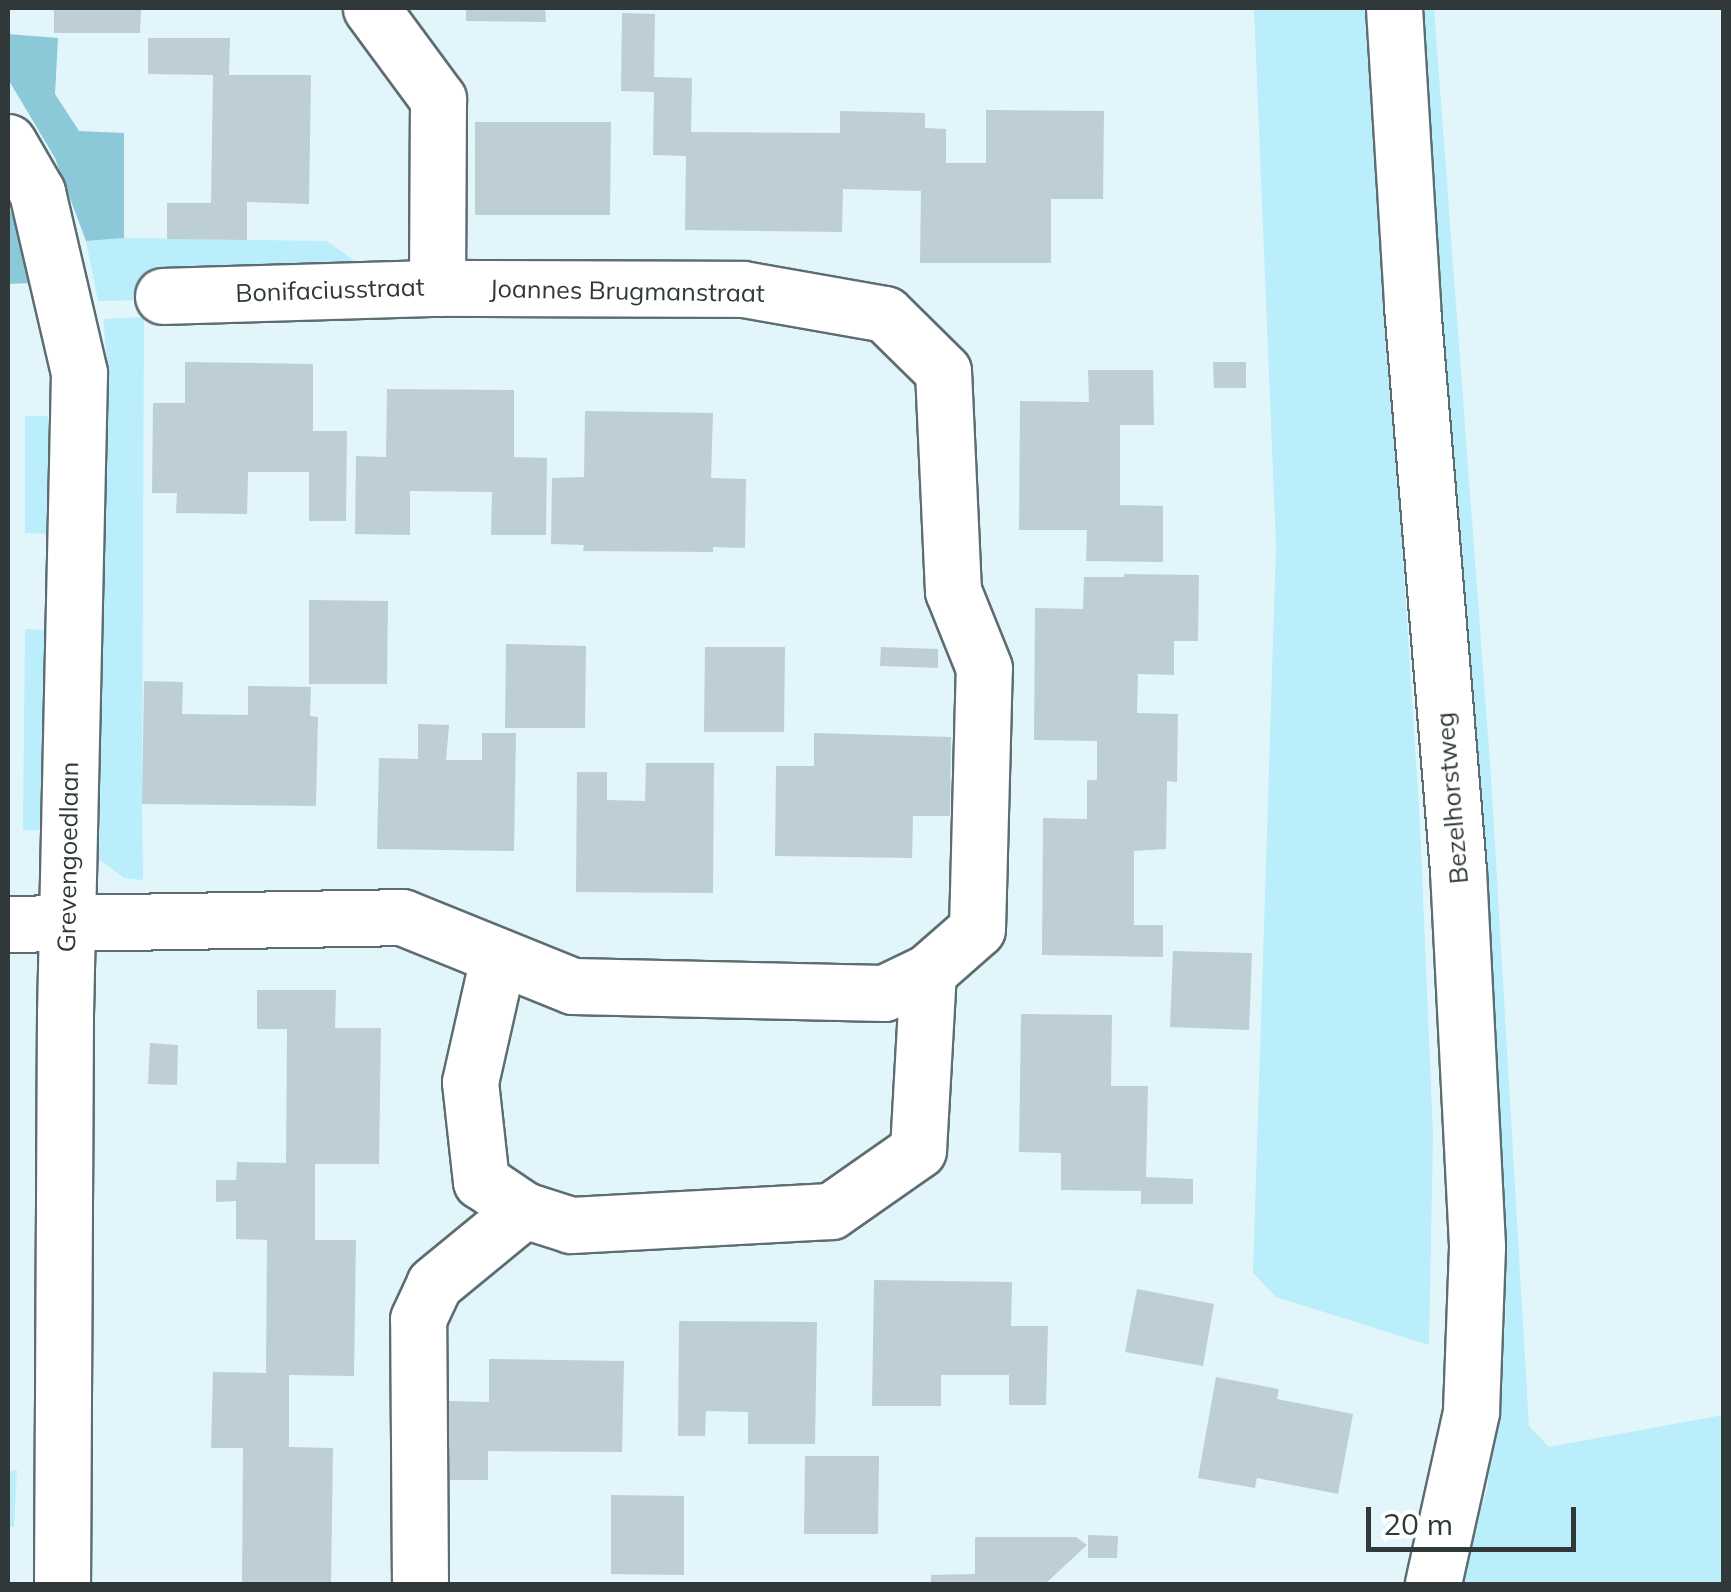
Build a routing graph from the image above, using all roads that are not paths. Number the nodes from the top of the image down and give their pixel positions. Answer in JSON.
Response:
{"nodes":[{"id":1,"x":372,"y":8,"type":"edge"},
{"id":2,"x":1394,"y":8,"type":"edge"},
{"id":3,"x":8,"y":142,"type":"edge"},
{"id":4,"x":437,"y":288,"type":"junction"},
{"id":5,"x":163,"y":296,"type":"dead end"},
{"id":6,"x":66,"y":922,"type":"junction"},
{"id":7,"x":8,"y":924,"type":"edge"},
{"id":8,"x":498,"y":958,"type":"junction"},
{"id":9,"x":928,"y":972,"type":"junction"},
{"id":10,"x":524,"y":1210,"type":"junction"},
{"id":11,"x":62,"y":1584,"type":"edge"},
{"id":12,"x":420,"y":1584,"type":"edge"},
{"id":13,"x":1433,"y":1584,"type":"edge"}],
"edges":[{"from":1,"to":4,"type":"street","name":"Bonifaciusstraat"},
{"from":2,"to":13,"type":"street","name":"Bezelhorstweg"},
{"from":3,"to":6,"type":"street","name":"Grevengoedlaan"},
{"from":4,"to":5,"type":"street","name":"Bonifaciusstraat"},
{"from":4,"to":9,"type":"street","name":"Joannes Brugmanstraat"},
{"from":6,"to":7,"type":"street","name":"Joannes Brugmanstraat"},
{"from":6,"to":8,"type":"street","name":"Joannes Brugmanstraat"},
{"from":6,"to":11,"type":"street","name":"Grevengoedlaan"},
{"from":8,"to":9,"type":"street","name":"Joannes Brugmanstraat"},
{"from":8,"to":10,"type":"street"},
{"from":9,"to":10,"type":"street"},
{"from":10,"to":12,"type":"street"}]}
